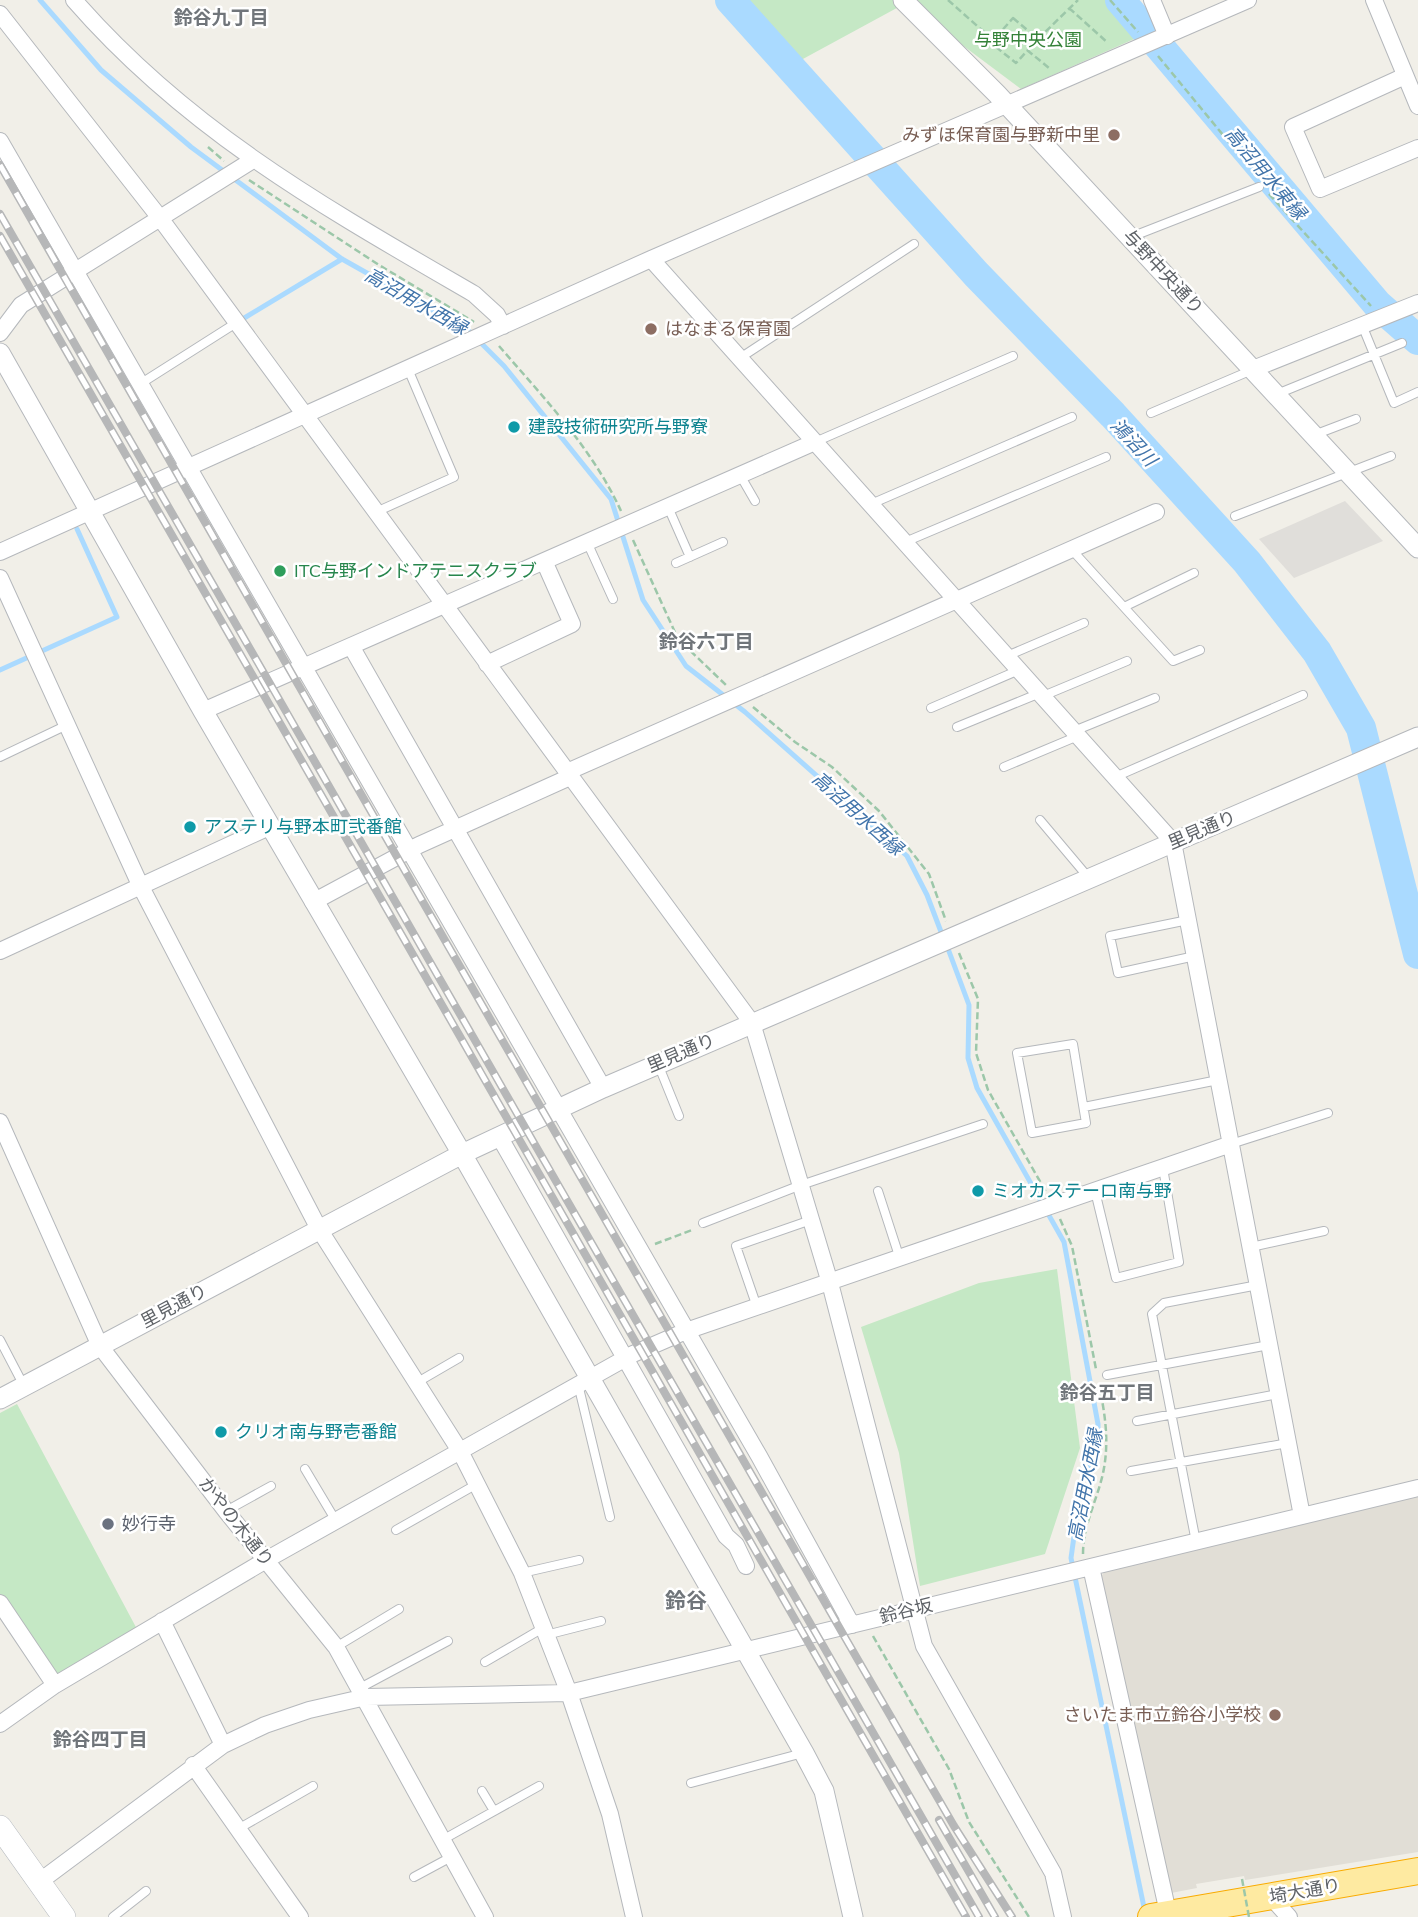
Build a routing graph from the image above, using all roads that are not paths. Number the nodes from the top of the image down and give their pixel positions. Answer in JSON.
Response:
{"nodes":[{"id":1,"x":74,"y":0,"type":"edge"},
{"id":2,"x":903,"y":0,"type":"edge"},
{"id":3,"x":1152,"y":0,"type":"edge"},
{"id":4,"x":1248,"y":0,"type":"edge"},
{"id":5,"x":1374,"y":0,"type":"edge"},
{"id":6,"x":0,"y":13,"type":"edge"},
{"id":7,"x":1157,"y":40,"type":"junction"},
{"id":8,"x":1405,"y":76,"type":"junction"},
{"id":9,"x":1008,"y":105,"type":"junction"},
{"id":10,"x":1418,"y":106,"type":"edge"},
{"id":11,"x":0,"y":141,"type":"edge"},
{"id":12,"x":1418,"y":148,"type":"edge"},
{"id":13,"x":253,"y":160,"type":"junction"},
{"id":14,"x":1261,"y":186,"type":"road end"},
{"id":15,"x":160,"y":218,"type":"junction"},
{"id":16,"x":1130,"y":237,"type":"junction"},
{"id":17,"x":914,"y":244,"type":"dead end"},
{"id":18,"x":651,"y":260,"type":"junction"},
{"id":19,"x":76,"y":271,"type":"junction"},
{"id":20,"x":1418,"y":303,"type":"edge"},
{"id":21,"x":236,"y":323,"type":"junction"},
{"id":22,"x":1362,"y":325,"type":"junction"},
{"id":23,"x":503,"y":326,"type":"junction"},
{"id":24,"x":0,"y":333,"type":"edge"},
{"id":25,"x":1402,"y":343,"type":"dead end"},
{"id":26,"x":0,"y":353,"type":"edge"},
{"id":27,"x":1013,"y":356,"type":"dead end"},
{"id":28,"x":1375,"y":356,"type":"junction"},
{"id":29,"x":740,"y":358,"type":"junction"},
{"id":30,"x":408,"y":369,"type":"junction"},
{"id":31,"x":1253,"y":369,"type":"junction"},
{"id":32,"x":140,"y":384,"type":"junction"},
{"id":33,"x":1418,"y":392,"type":"edge"},
{"id":34,"x":1277,"y":394,"type":"junction"},
{"id":35,"x":1152,"y":413,"type":"dead end"},
{"id":36,"x":303,"y":416,"type":"junction"},
{"id":37,"x":1072,"y":417,"type":"dead end"},
{"id":38,"x":1356,"y":419,"type":"dead end"},
{"id":39,"x":1314,"y":435,"type":"junction"},
{"id":40,"x":815,"y":442,"type":"junction"},
{"id":41,"x":1391,"y":456,"type":"dead end"},
{"id":42,"x":1106,"y":457,"type":"dead end"},
{"id":43,"x":189,"y":468,"type":"junction"},
{"id":44,"x":1347,"y":471,"type":"junction"},
{"id":45,"x":740,"y":475,"type":"junction"},
{"id":46,"x":755,"y":501,"type":"dead end"},
{"id":47,"x":871,"y":504,"type":"junction"},
{"id":48,"x":668,"y":507,"type":"junction"},
{"id":49,"x":374,"y":512,"type":"junction"},
{"id":50,"x":1156,"y":512,"type":"dead end"},
{"id":51,"x":90,"y":514,"type":"junction"},
{"id":52,"x":1235,"y":516,"type":"dead end"},
{"id":53,"x":587,"y":542,"type":"junction"},
{"id":54,"x":723,"y":542,"type":"dead end"},
{"id":55,"x":905,"y":542,"type":"junction"},
{"id":56,"x":1418,"y":548,"type":"edge"},
{"id":57,"x":1071,"y":550,"type":"junction"},
{"id":58,"x":0,"y":552,"type":"edge"},
{"id":59,"x":690,"y":557,"type":"junction"},
{"id":60,"x":544,"y":561,"type":"junction"},
{"id":61,"x":676,"y":563,"type":"dead end"},
{"id":62,"x":1194,"y":573,"type":"dead end"},
{"id":63,"x":0,"y":578,"type":"edge"},
{"id":64,"x":613,"y":599,"type":"dead end"},
{"id":65,"x":957,"y":600,"type":"junction"},
{"id":66,"x":443,"y":606,"type":"junction"},
{"id":67,"x":1124,"y":607,"type":"junction"},
{"id":68,"x":1084,"y":623,"type":"dead end"},
{"id":69,"x":351,"y":646,"type":"junction"},
{"id":70,"x":1200,"y":650,"type":"dead end"},
{"id":71,"x":1007,"y":656,"type":"junction"},
{"id":72,"x":1127,"y":661,"type":"dead end"},
{"id":73,"x":487,"y":664,"type":"junction"},
{"id":74,"x":303,"y":667,"type":"junction"},
{"id":75,"x":1019,"y":670,"type":"junction"},
{"id":76,"x":1041,"y":695,"type":"junction"},
{"id":77,"x":1303,"y":695,"type":"dead end"},
{"id":78,"x":1155,"y":698,"type":"dead end"},
{"id":79,"x":931,"y":708,"type":"dead end"},
{"id":80,"x":203,"y":711,"type":"junction"},
{"id":81,"x":67,"y":725,"type":"junction"},
{"id":82,"x":957,"y":727,"type":"dead end"},
{"id":83,"x":1076,"y":734,"type":"junction"},
{"id":84,"x":1418,"y":737,"type":"edge"},
{"id":85,"x":0,"y":757,"type":"edge"},
{"id":86,"x":1004,"y":767,"type":"dead end"},
{"id":87,"x":568,"y":775,"type":"junction"},
{"id":88,"x":1115,"y":777,"type":"junction"},
{"id":89,"x":1040,"y":820,"type":"dead end"},
{"id":90,"x":271,"y":826,"type":"junction"},
{"id":91,"x":456,"y":831,"type":"junction"},
{"id":92,"x":1173,"y":842,"type":"junction"},
{"id":93,"x":409,"y":851,"type":"junction"},
{"id":94,"x":1089,"y":879,"type":"junction"},
{"id":95,"x":141,"y":887,"type":"junction"},
{"id":96,"x":313,"y":902,"type":"junction"},
{"id":97,"x":1188,"y":920,"type":"junction"},
{"id":98,"x":0,"y":951,"type":"edge"},
{"id":99,"x":1195,"y":956,"type":"junction"},
{"id":100,"x":752,"y":1023,"type":"junction"},
{"id":101,"x":657,"y":1063,"type":"junction"},
{"id":102,"x":1219,"y":1080,"type":"junction"},
{"id":103,"x":603,"y":1087,"type":"junction"},
{"id":104,"x":1084,"y":1107,"type":"junction"},
{"id":105,"x":558,"y":1109,"type":"junction"},
{"id":106,"x":1328,"y":1113,"type":"dead end"},
{"id":107,"x":680,"y":1116,"type":"dead end"},
{"id":108,"x":0,"y":1122,"type":"edge"},
{"id":109,"x":983,"y":1124,"type":"dead end"},
{"id":110,"x":499,"y":1136,"type":"junction"},
{"id":111,"x":1231,"y":1144,"type":"junction"},
{"id":112,"x":462,"y":1154,"type":"junction"},
{"id":113,"x":1163,"y":1168,"type":"junction"},
{"id":114,"x":801,"y":1185,"type":"junction"},
{"id":115,"x":878,"y":1191,"type":"dead end"},
{"id":116,"x":1095,"y":1191,"type":"junction"},
{"id":117,"x":811,"y":1220,"type":"junction"},
{"id":118,"x":703,"y":1223,"type":"road end"},
{"id":119,"x":319,"y":1229,"type":"junction"},
{"id":120,"x":1324,"y":1231,"type":"dead end"},
{"id":121,"x":1251,"y":1247,"type":"junction"},
{"id":122,"x":900,"y":1259,"type":"junction"},
{"id":123,"x":830,"y":1283,"type":"junction"},
{"id":124,"x":1258,"y":1285,"type":"junction"},
{"id":125,"x":757,"y":1307,"type":"junction"},
{"id":126,"x":686,"y":1331,"type":"junction"},
{"id":127,"x":0,"y":1340,"type":"edge"},
{"id":128,"x":1269,"y":1345,"type":"junction"},
{"id":129,"x":100,"y":1346,"type":"junction"},
{"id":130,"x":627,"y":1357,"type":"junction"},
{"id":131,"x":459,"y":1358,"type":"dead end"},
{"id":132,"x":1162,"y":1364,"type":"junction"},
{"id":133,"x":1107,"y":1375,"type":"dead end"},
{"id":134,"x":584,"y":1381,"type":"junction"},
{"id":135,"x":416,"y":1382,"type":"junction"},
{"id":136,"x":24,"y":1386,"type":"junction"},
{"id":137,"x":1278,"y":1394,"type":"junction"},
{"id":138,"x":0,"y":1399,"type":"edge"},
{"id":139,"x":1171,"y":1415,"type":"junction"},
{"id":140,"x":1138,"y":1421,"type":"dead end"},
{"id":141,"x":1288,"y":1443,"type":"junction"},
{"id":142,"x":460,"y":1451,"type":"junction"},
{"id":143,"x":1180,"y":1461,"type":"junction"},
{"id":144,"x":305,"y":1469,"type":"dead end"},
{"id":145,"x":1131,"y":1471,"type":"dead end"},
{"id":146,"x":477,"y":1484,"type":"junction"},
{"id":147,"x":271,"y":1486,"type":"dead end"},
{"id":148,"x":1418,"y":1488,"type":"edge"},
{"id":149,"x":226,"y":1511,"type":"junction"},
{"id":150,"x":1302,"y":1516,"type":"junction"},
{"id":151,"x":610,"y":1517,"type":"dead end"},
{"id":152,"x":336,"y":1521,"type":"junction"},
{"id":153,"x":396,"y":1530,"type":"dead end"},
{"id":154,"x":1196,"y":1542,"type":"junction"},
{"id":155,"x":266,"y":1560,"type":"junction"},
{"id":156,"x":579,"y":1560,"type":"dead end"},
{"id":157,"x":747,"y":1566,"type":"dead end"},
{"id":158,"x":1082,"y":1569,"type":"junction"},
{"id":159,"x":522,"y":1573,"type":"junction"},
{"id":160,"x":0,"y":1603,"type":"edge"},
{"id":161,"x":399,"y":1609,"type":"dead end"},
{"id":162,"x":914,"y":1609,"type":"junction"},
{"id":163,"x":601,"y":1620,"type":"dead end"},
{"id":164,"x":162,"y":1621,"type":"junction"},
{"id":165,"x":858,"y":1623,"type":"junction"},
{"id":166,"x":545,"y":1631,"type":"junction"},
{"id":167,"x":449,"y":1641,"type":"dead end"},
{"id":168,"x":336,"y":1647,"type":"junction"},
{"id":169,"x":745,"y":1650,"type":"junction"},
{"id":170,"x":485,"y":1661,"type":"dead end"},
{"id":171,"x":55,"y":1685,"type":"junction"},
{"id":172,"x":363,"y":1692,"type":"junction"},
{"id":173,"x":569,"y":1693,"type":"junction"},
{"id":174,"x":0,"y":1724,"type":"edge"},
{"id":175,"x":223,"y":1745,"type":"junction"},
{"id":176,"x":804,"y":1753,"type":"junction"},
{"id":177,"x":193,"y":1765,"type":"junction"},
{"id":178,"x":691,"y":1783,"type":"dead end"},
{"id":179,"x":313,"y":1786,"type":"dead end"},
{"id":180,"x":539,"y":1786,"type":"dead end"},
{"id":181,"x":482,"y":1791,"type":"dead end"},
{"id":182,"x":494,"y":1811,"type":"junction"},
{"id":183,"x":0,"y":1827,"type":"edge"},
{"id":184,"x":238,"y":1829,"type":"junction"},
{"id":185,"x":444,"y":1839,"type":"junction"},
{"id":186,"x":453,"y":1856,"type":"junction"},
{"id":187,"x":1418,"y":1871,"type":"edge"},
{"id":188,"x":414,"y":1877,"type":"dead end"},
{"id":189,"x":39,"y":1882,"type":"junction"},
{"id":190,"x":146,"y":1891,"type":"dead end"},
{"id":191,"x":1271,"y":1897,"type":"junction"},
{"id":192,"x":1162,"y":1916,"type":"edge"},
{"id":193,"x":64,"y":1917,"type":"edge"},
{"id":194,"x":113,"y":1917,"type":"edge"},
{"id":195,"x":300,"y":1917,"type":"edge"},
{"id":196,"x":485,"y":1917,"type":"edge"},
{"id":197,"x":634,"y":1917,"type":"edge"},
{"id":198,"x":852,"y":1917,"type":"edge"},
{"id":199,"x":1063,"y":1917,"type":"edge"},
{"id":200,"x":1289,"y":1917,"type":"edge"}],
"edges":[{"from":1,"to":13,"type":"street"},
{"from":2,"to":9,"type":"street","name":"与野中央通り"},
{"from":3,"to":7,"type":"street"},
{"from":4,"to":7,"type":"street"},
{"from":5,"to":8,"type":"street"},
{"from":6,"to":15,"type":"street"},
{"from":7,"to":9,"type":"street"},
{"from":8,"to":10,"type":"street"},
{"from":8,"to":12,"type":"street"},
{"from":9,"to":16,"type":"street","name":"与野中央通り"},
{"from":9,"to":18,"type":"street"},
{"from":11,"to":19,"type":"street"},
{"from":13,"to":15,"type":"street"},
{"from":13,"to":23,"type":"street"},
{"from":14,"to":16,"type":"lane"},
{"from":15,"to":19,"type":"street"},
{"from":15,"to":21,"type":"street"},
{"from":16,"to":31,"type":"street","name":"与野中央通り"},
{"from":17,"to":29,"type":"lane"},
{"from":18,"to":23,"type":"street"},
{"from":18,"to":29,"type":"street"},
{"from":19,"to":24,"type":"street"},
{"from":19,"to":32,"type":"street"},
{"from":20,"to":22,"type":"street"},
{"from":21,"to":32,"type":"lane"},
{"from":21,"to":36,"type":"street"},
{"from":22,"to":28,"type":"lane"},
{"from":22,"to":31,"type":"street"},
{"from":23,"to":30,"type":"street"},
{"from":25,"to":28,"type":"lane"},
{"from":26,"to":51,"type":"street"},
{"from":27,"to":40,"type":"lane"},
{"from":28,"to":33,"type":"lane"},
{"from":28,"to":34,"type":"lane"},
{"from":29,"to":40,"type":"street"},
{"from":30,"to":36,"type":"street"},
{"from":30,"to":49,"type":"lane"},
{"from":31,"to":34,"type":"street","name":"与野中央通り"},
{"from":31,"to":35,"type":"lane"},
{"from":32,"to":43,"type":"street"},
{"from":34,"to":39,"type":"street","name":"与野中央通り"},
{"from":36,"to":43,"type":"street"},
{"from":36,"to":49,"type":"street"},
{"from":37,"to":47,"type":"lane"},
{"from":38,"to":39,"type":"lane"},
{"from":39,"to":44,"type":"street","name":"与野中央通り"},
{"from":40,"to":45,"type":"street"},
{"from":40,"to":47,"type":"street"},
{"from":41,"to":44,"type":"lane"},
{"from":42,"to":55,"type":"lane"},
{"from":43,"to":51,"type":"street"},
{"from":43,"to":74,"type":"street"},
{"from":44,"to":52,"type":"lane"},
{"from":44,"to":56,"type":"street","name":"与野中央通り"},
{"from":45,"to":46,"type":"lane"},
{"from":45,"to":48,"type":"street"},
{"from":47,"to":55,"type":"street"},
{"from":48,"to":53,"type":"street"},
{"from":48,"to":59,"type":"lane"},
{"from":49,"to":66,"type":"street"},
{"from":50,"to":57,"type":"street"},
{"from":51,"to":58,"type":"street"},
{"from":51,"to":80,"type":"street"},
{"from":53,"to":60,"type":"street"},
{"from":53,"to":64,"type":"lane"},
{"from":54,"to":59,"type":"lane"},
{"from":55,"to":65,"type":"street"},
{"from":57,"to":65,"type":"street"},
{"from":57,"to":67,"type":"lane"},
{"from":59,"to":61,"type":"lane"},
{"from":60,"to":66,"type":"street"},
{"from":60,"to":73,"type":"street"},
{"from":62,"to":67,"type":"lane"},
{"from":63,"to":81,"type":"street"},
{"from":65,"to":71,"type":"street"},
{"from":65,"to":87,"type":"street"},
{"from":66,"to":69,"type":"street"},
{"from":66,"to":73,"type":"street"},
{"from":67,"to":70,"type":"lane"},
{"from":68,"to":71,"type":"lane"},
{"from":69,"to":74,"type":"street"},
{"from":69,"to":91,"type":"street"},
{"from":71,"to":75,"type":"street"},
{"from":72,"to":76,"type":"lane"},
{"from":73,"to":87,"type":"street"},
{"from":74,"to":80,"type":"street"},
{"from":74,"to":93,"type":"street"},
{"from":75,"to":76,"type":"street"},
{"from":75,"to":79,"type":"lane"},
{"from":76,"to":82,"type":"lane"},
{"from":76,"to":83,"type":"street"},
{"from":77,"to":88,"type":"lane"},
{"from":78,"to":83,"type":"lane"},
{"from":80,"to":90,"type":"street"},
{"from":81,"to":85,"type":"lane"},
{"from":81,"to":95,"type":"street"},
{"from":83,"to":86,"type":"lane"},
{"from":83,"to":88,"type":"street"},
{"from":84,"to":92,"type":"street","name":"里見通り"},
{"from":87,"to":91,"type":"street"},
{"from":87,"to":100,"type":"street"},
{"from":88,"to":92,"type":"street"},
{"from":89,"to":94,"type":"lane"},
{"from":90,"to":95,"type":"street"},
{"from":90,"to":96,"type":"street"},
{"from":91,"to":93,"type":"street"},
{"from":91,"to":103,"type":"street"},
{"from":92,"to":94,"type":"street","name":"里見通り"},
{"from":92,"to":97,"type":"street"},
{"from":93,"to":96,"type":"street"},
{"from":93,"to":105,"type":"street"},
{"from":94,"to":100,"type":"street","name":"里見通り"},
{"from":95,"to":98,"type":"street"},
{"from":95,"to":119,"type":"street"},
{"from":96,"to":112,"type":"street"},
{"from":97,"to":99,"type":"street"},
{"from":97,"to":99,"type":"lane"},
{"from":99,"to":102,"type":"street"},
{"from":100,"to":101,"type":"street","name":"里見通り"},
{"from":100,"to":114,"type":"street"},
{"from":101,"to":103,"type":"street","name":"里見通り"},
{"from":101,"to":107,"type":"lane"},
{"from":102,"to":104,"type":"lane"},
{"from":102,"to":111,"type":"street"},
{"from":103,"to":105,"type":"street","name":"里見通り"},
{"from":104,"to":104,"type":"lane"},
{"from":105,"to":110,"type":"street","name":"里見通り"},
{"from":105,"to":126,"type":"street"},
{"from":106,"to":111,"type":"lane"},
{"from":108,"to":129,"type":"street","name":"かやの木通り"},
{"from":109,"to":114,"type":"lane"},
{"from":110,"to":112,"type":"street","name":"里見通り"},
{"from":110,"to":130,"type":"street"},
{"from":111,"to":113,"type":"street"},
{"from":111,"to":121,"type":"street"},
{"from":112,"to":119,"type":"street","name":"里見通り"},
{"from":112,"to":134,"type":"street"},
{"from":113,"to":116,"type":"street"},
{"from":113,"to":116,"type":"lane"},
{"from":114,"to":117,"type":"street"},
{"from":114,"to":118,"type":"lane"},
{"from":115,"to":122,"type":"lane"},
{"from":116,"to":122,"type":"street"},
{"from":117,"to":123,"type":"street"},
{"from":117,"to":125,"type":"lane"},
{"from":119,"to":129,"type":"street","name":"里見通り"},
{"from":119,"to":135,"type":"street"},
{"from":120,"to":121,"type":"lane"},
{"from":121,"to":124,"type":"street"},
{"from":122,"to":123,"type":"street"},
{"from":123,"to":125,"type":"street"},
{"from":123,"to":162,"type":"street"},
{"from":124,"to":128,"type":"street"},
{"from":124,"to":132,"type":"lane"},
{"from":125,"to":126,"type":"street"},
{"from":126,"to":130,"type":"street"},
{"from":126,"to":165,"type":"street"},
{"from":127,"to":136,"type":"lane"},
{"from":128,"to":132,"type":"lane"},
{"from":128,"to":137,"type":"street"},
{"from":129,"to":136,"type":"street","name":"里見通り"},
{"from":129,"to":149,"type":"street","name":"かやの木通り"},
{"from":130,"to":134,"type":"street"},
{"from":130,"to":157,"type":"street"},
{"from":131,"to":135,"type":"lane"},
{"from":132,"to":133,"type":"lane"},
{"from":132,"to":139,"type":"lane"},
{"from":134,"to":142,"type":"street"},
{"from":134,"to":151,"type":"lane"},
{"from":134,"to":169,"type":"street"},
{"from":135,"to":142,"type":"street"},
{"from":136,"to":138,"type":"street","name":"里見通り"},
{"from":137,"to":139,"type":"lane"},
{"from":137,"to":141,"type":"street"},
{"from":139,"to":140,"type":"lane"},
{"from":139,"to":143,"type":"lane"},
{"from":141,"to":143,"type":"lane"},
{"from":141,"to":150,"type":"street"},
{"from":142,"to":146,"type":"street"},
{"from":142,"to":152,"type":"street"},
{"from":143,"to":145,"type":"lane"},
{"from":143,"to":154,"type":"lane"},
{"from":144,"to":152,"type":"lane"},
{"from":146,"to":153,"type":"lane"},
{"from":146,"to":159,"type":"street"},
{"from":147,"to":149,"type":"lane"},
{"from":148,"to":150,"type":"street","name":"鈴谷坂"},
{"from":149,"to":155,"type":"street","name":"かやの木通り"},
{"from":150,"to":154,"type":"street","name":"鈴谷坂"},
{"from":152,"to":155,"type":"street"},
{"from":154,"to":158,"type":"street","name":"鈴谷坂"},
{"from":155,"to":164,"type":"street"},
{"from":155,"to":168,"type":"street","name":"かやの木通り"},
{"from":156,"to":159,"type":"lane"},
{"from":158,"to":162,"type":"street","name":"鈴谷坂"},
{"from":158,"to":192,"type":"street"},
{"from":159,"to":166,"type":"street"},
{"from":160,"to":171,"type":"street"},
{"from":161,"to":168,"type":"lane"},
{"from":162,"to":165,"type":"street","name":"鈴谷坂"},
{"from":162,"to":199,"type":"street"},
{"from":163,"to":166,"type":"lane"},
{"from":164,"to":171,"type":"street"},
{"from":164,"to":175,"type":"street"},
{"from":165,"to":169,"type":"street","name":"鈴谷坂"},
{"from":166,"to":170,"type":"lane"},
{"from":166,"to":173,"type":"street"},
{"from":167,"to":172,"type":"lane"},
{"from":168,"to":172,"type":"street","name":"かやの木通り"},
{"from":169,"to":173,"type":"street","name":"鈴谷坂"},
{"from":169,"to":176,"type":"street"},
{"from":171,"to":174,"type":"street"},
{"from":172,"to":173,"type":"street","name":"鈴谷坂"},
{"from":172,"to":175,"type":"street","name":"鈴谷坂"},
{"from":172,"to":185,"type":"street","name":"かやの木通り"},
{"from":173,"to":197,"type":"street"},
{"from":175,"to":177,"type":"street","name":"鈴谷坂"},
{"from":176,"to":178,"type":"lane"},
{"from":176,"to":198,"type":"street"},
{"from":177,"to":184,"type":"street"},
{"from":177,"to":189,"type":"street","name":"鈴谷坂"},
{"from":179,"to":184,"type":"lane"},
{"from":180,"to":182,"type":"lane"},
{"from":181,"to":182,"type":"lane"},
{"from":182,"to":185,"type":"lane"},
{"from":183,"to":189,"type":"main road"},
{"from":184,"to":195,"type":"street"},
{"from":185,"to":186,"type":"street","name":"かやの木通り"},
{"from":186,"to":188,"type":"lane"},
{"from":186,"to":196,"type":"street","name":"かやの木通り"},
{"from":187,"to":191,"type":"highway","name":"埼大通り"},
{"from":189,"to":193,"type":"main road"},
{"from":190,"to":194,"type":"lane"},
{"from":191,"to":192,"type":"highway","name":"埼大通り"},
{"from":191,"to":200,"type":"street"}]}
